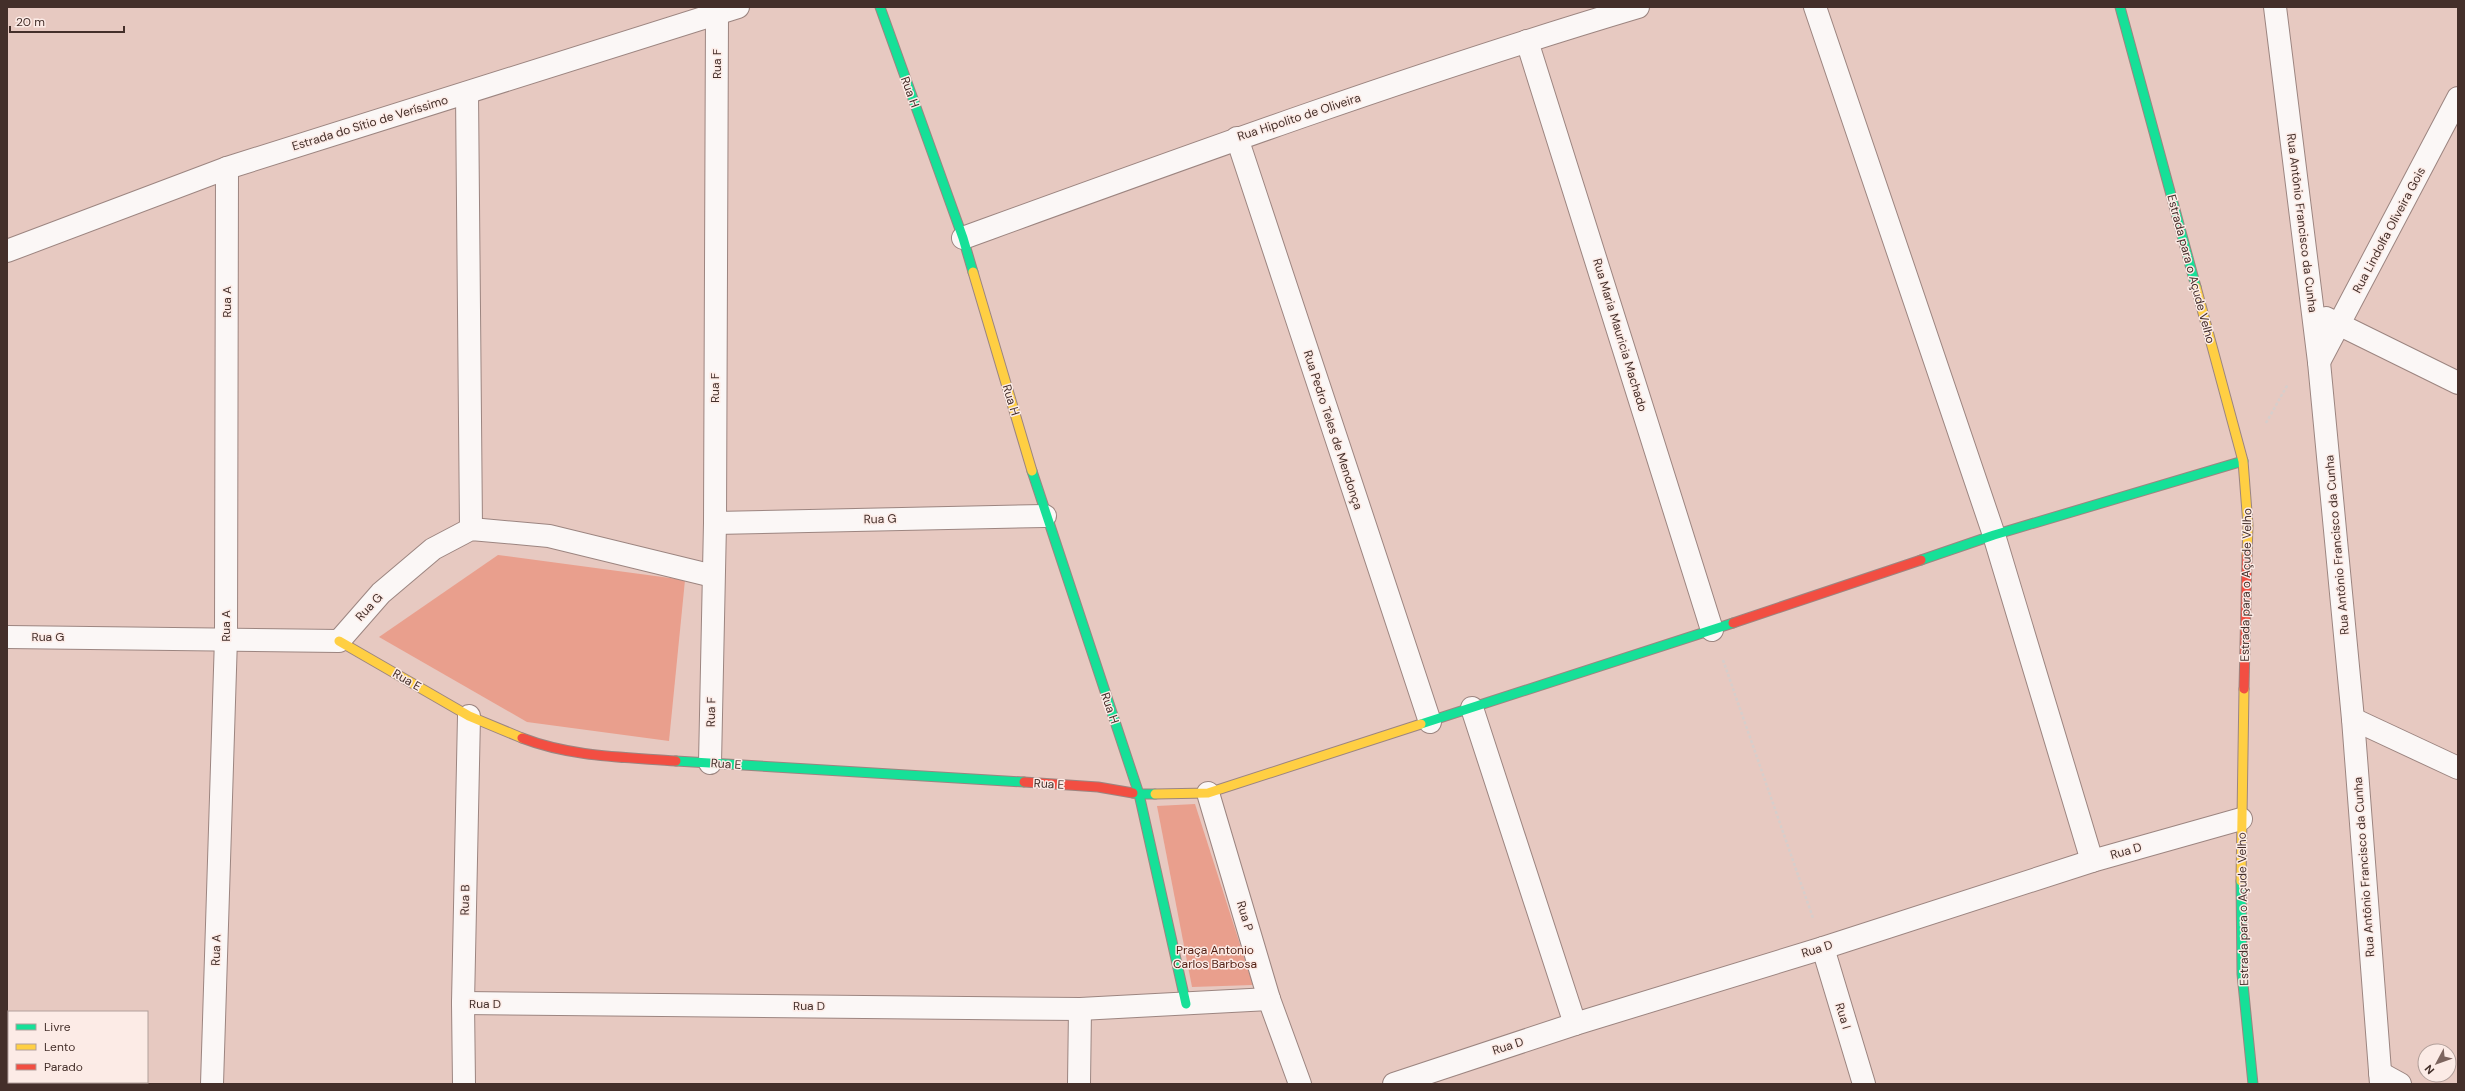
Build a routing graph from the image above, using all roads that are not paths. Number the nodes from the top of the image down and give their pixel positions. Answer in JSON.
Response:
{"nodes":[{"id":1,"x":738,"y":7,"type":"edge"},
{"id":2,"x":880,"y":7,"type":"edge"},
{"id":3,"x":1638,"y":7,"type":"edge"},
{"id":4,"x":1815,"y":7,"type":"edge"},
{"id":5,"x":2120,"y":7,"type":"edge"},
{"id":6,"x":2275,"y":7,"type":"edge"},
{"id":7,"x":717,"y":14,"type":"junction"},
{"id":8,"x":1588,"y":14,"type":"edge"},
{"id":9,"x":1527,"y":41,"type":"junction"},
{"id":10,"x":466,"y":93,"type":"junction"},
{"id":11,"x":2458,"y":98,"type":"edge"},
{"id":12,"x":1236,"y":138,"type":"junction"},
{"id":13,"x":227,"y":168,"type":"junction"},
{"id":14,"x":963,"y":238,"type":"junction"},
{"id":15,"x":7,"y":251,"type":"edge"},
{"id":16,"x":2313,"y":312,"type":"junction"},
{"id":17,"x":2339,"y":324,"type":"junction"},
{"id":18,"x":2320,"y":362,"type":"junction"},
{"id":19,"x":2458,"y":383,"type":"edge"},
{"id":20,"x":2243,"y":461,"type":"junction"},
{"id":21,"x":1046,"y":516,"type":"junction"},
{"id":22,"x":714,"y":523,"type":"junction"},
{"id":23,"x":471,"y":529,"type":"junction"},
{"id":24,"x":1994,"y":535,"type":"junction"},
{"id":25,"x":713,"y":576,"type":"junction"},
{"id":26,"x":1712,"y":630,"type":"junction"},
{"id":27,"x":7,"y":637,"type":"edge"},
{"id":28,"x":226,"y":638,"type":"junction"},
{"id":29,"x":339,"y":641,"type":"junction"},
{"id":30,"x":1472,"y":708,"type":"junction"},
{"id":31,"x":469,"y":716,"type":"junction"},
{"id":32,"x":2353,"y":719,"type":"junction"},
{"id":33,"x":1430,"y":722,"type":"junction"},
{"id":34,"x":710,"y":763,"type":"junction"},
{"id":35,"x":2458,"y":768,"type":"edge"},
{"id":36,"x":1208,"y":793,"type":"junction"},
{"id":37,"x":1139,"y":794,"type":"junction"},
{"id":38,"x":2241,"y":819,"type":"junction"},
{"id":39,"x":2092,"y":861,"type":"junction"},
{"id":40,"x":1823,"y":948,"type":"junction"},
{"id":41,"x":1269,"y":999,"type":"junction"},
{"id":42,"x":463,"y":1003,"type":"junction"},
{"id":43,"x":1186,"y":1004,"type":"junction"},
{"id":44,"x":1080,"y":1009,"type":"junction"},
{"id":45,"x":1575,"y":1024,"type":"junction"},
{"id":46,"x":2381,"y":1079,"type":"edge"},
{"id":47,"x":212,"y":1084,"type":"edge"},
{"id":48,"x":464,"y":1084,"type":"edge"},
{"id":49,"x":1079,"y":1084,"type":"edge"},
{"id":50,"x":1300,"y":1084,"type":"edge"},
{"id":51,"x":1394,"y":1084,"type":"edge"},
{"id":52,"x":1864,"y":1084,"type":"edge"},
{"id":53,"x":2253,"y":1084,"type":"edge"},
{"id":54,"x":2400,"y":1084,"type":"edge"}],
"edges":[{"from":1,"to":7,"type":"street","name":"Estrada do Sítio de Veríssimo"},
{"from":2,"to":14,"type":"street","name":"Rua H"},
{"from":3,"to":8,"type":"street","name":"Rua Hipolito de Oliveira"},
{"from":4,"to":24,"type":"street"},
{"from":5,"to":20,"type":"street","name":"Estrada para o Açude Velho"},
{"from":6,"to":16,"type":"street","name":"Rua Antônio Francisco da Cunha"},
{"from":7,"to":10,"type":"street","name":"Estrada do Sítio de Veríssimo"},
{"from":7,"to":22,"type":"street","name":"Rua F"},
{"from":8,"to":9,"type":"street","name":"Rua Hipolito de Oliveira"},
{"from":9,"to":12,"type":"street","name":"Rua Hipolito de Oliveira"},
{"from":9,"to":26,"type":"street","name":"Rua Maria Mauricia Machado"},
{"from":10,"to":13,"type":"street","name":"Estrada do Sítio de Veríssimo"},
{"from":10,"to":23,"type":"street"},
{"from":11,"to":17,"type":"street","name":"Rua Lindolfa Oliveira Gois"},
{"from":12,"to":14,"type":"street","name":"Rua Hipolito de Oliveira"},
{"from":12,"to":33,"type":"street","name":"Rua Pedro Teles de Mendonça"},
{"from":13,"to":15,"type":"street","name":"Estrada do Sítio de Veríssimo"},
{"from":13,"to":28,"type":"street","name":"Rua A"},
{"from":14,"to":21,"type":"street","name":"Rua H"},
{"from":16,"to":17,"type":"street"},
{"from":16,"to":18,"type":"street","name":"Rua Antônio Francisco da Cunha"},
{"from":17,"to":18,"type":"street","name":"Rua Lindolfa Oliveira Gois"},
{"from":17,"to":19,"type":"street"},
{"from":18,"to":32,"type":"street","name":"Rua Antônio Francisco da Cunha"},
{"from":20,"to":24,"type":"street"},
{"from":20,"to":38,"type":"street","name":"Estrada para o Açude Velho"},
{"from":21,"to":22,"type":"street","name":"Rua G"},
{"from":21,"to":37,"type":"street","name":"Rua H"},
{"from":22,"to":25,"type":"street","name":"Rua F"},
{"from":23,"to":25,"type":"street"},
{"from":23,"to":29,"type":"street","name":"Rua G"},
{"from":24,"to":26,"type":"street"},
{"from":24,"to":39,"type":"street"},
{"from":25,"to":34,"type":"street","name":"Rua F"},
{"from":26,"to":30,"type":"street"},
{"from":27,"to":28,"type":"street","name":"Rua G"},
{"from":28,"to":29,"type":"street","name":"Rua G"},
{"from":28,"to":47,"type":"street","name":"Rua A"},
{"from":29,"to":31,"type":"street","name":"Rua E"},
{"from":30,"to":33,"type":"street"},
{"from":30,"to":45,"type":"street"},
{"from":31,"to":34,"type":"street","name":"Rua E"},
{"from":31,"to":42,"type":"street","name":"Rua B"},
{"from":32,"to":35,"type":"street"},
{"from":32,"to":46,"type":"street","name":"Rua Antônio Francisco da Cunha"},
{"from":33,"to":36,"type":"street"},
{"from":34,"to":37,"type":"street","name":"Rua E"},
{"from":36,"to":37,"type":"street"},
{"from":36,"to":41,"type":"street","name":"Rua P"},
{"from":37,"to":43,"type":"street","name":"Rua H"},
{"from":38,"to":39,"type":"street","name":"Rua D"},
{"from":38,"to":53,"type":"street","name":"Estrada para o Açude Velho"},
{"from":39,"to":40,"type":"street","name":"Rua D"},
{"from":40,"to":45,"type":"street","name":"Rua D"},
{"from":40,"to":52,"type":"street","name":"Rua I"},
{"from":41,"to":43,"type":"street","name":"Rua D"},
{"from":41,"to":50,"type":"street","name":"Rua P"},
{"from":42,"to":44,"type":"street","name":"Rua D"},
{"from":42,"to":48,"type":"street","name":"Rua B"},
{"from":43,"to":44,"type":"street","name":"Rua D"},
{"from":44,"to":49,"type":"street"},
{"from":45,"to":51,"type":"street","name":"Rua D"},
{"from":46,"to":54,"type":"street"}]}
